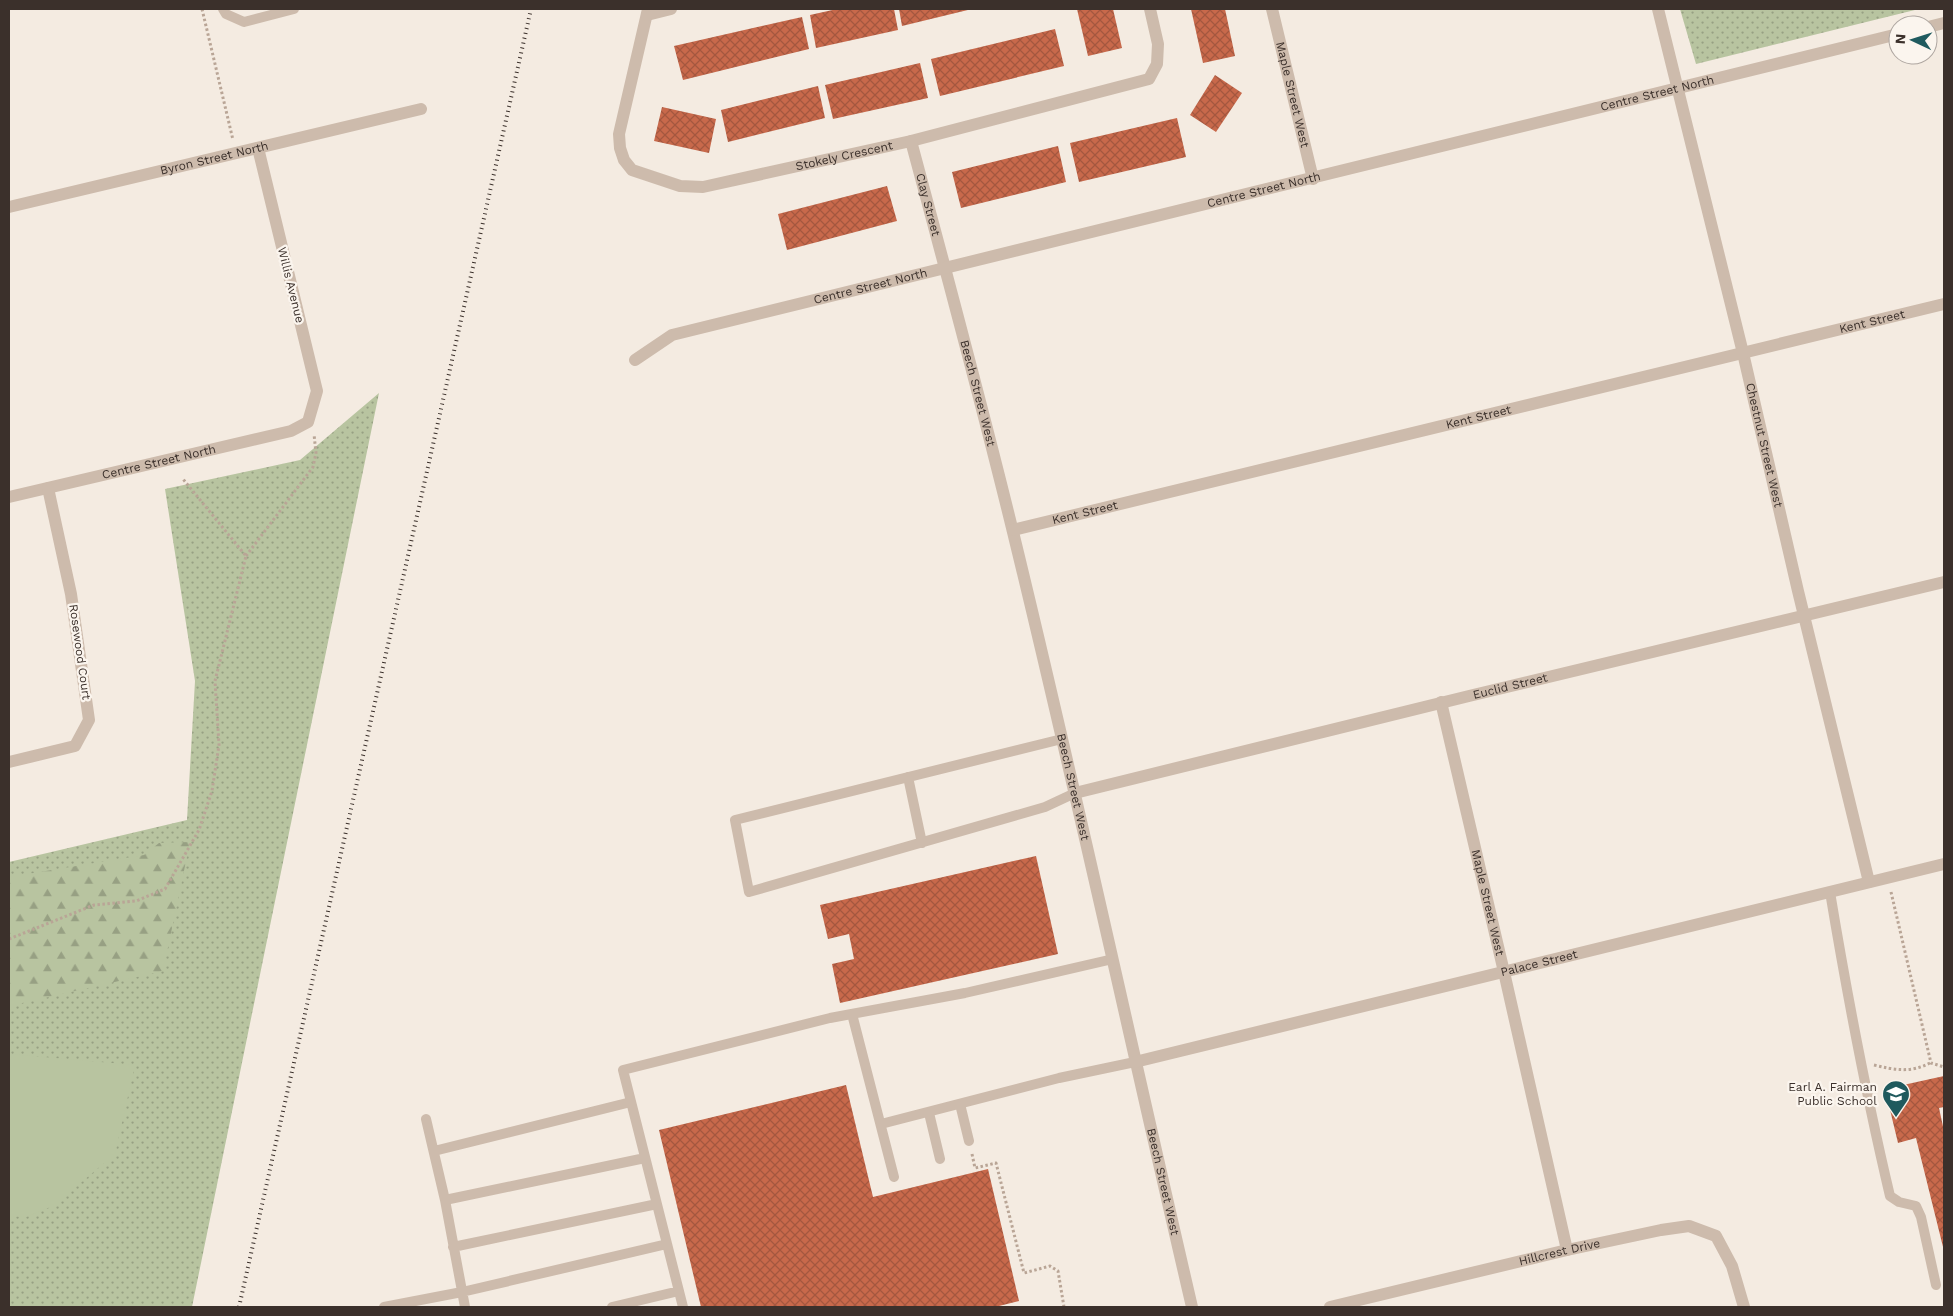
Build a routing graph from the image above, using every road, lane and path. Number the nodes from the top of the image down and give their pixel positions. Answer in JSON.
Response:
{"nodes":[{"id":1,"x":202,"y":9,"type":"edge"},
{"id":2,"x":222,"y":9,"type":"edge"},
{"id":3,"x":294,"y":9,"type":"edge"},
{"id":4,"x":671,"y":9,"type":"edge"},
{"id":5,"x":1150,"y":9,"type":"edge"},
{"id":6,"x":1272,"y":9,"type":"edge"},
{"id":7,"x":1658,"y":9,"type":"edge"},
{"id":8,"x":647,"y":12,"type":"edge"},
{"id":9,"x":1888,"y":36,"type":"edge"},
{"id":10,"x":1678,"y":88,"type":"junction"},
{"id":11,"x":421,"y":109,"type":"dead end"},
{"id":12,"x":233,"y":141,"type":"dead end"},
{"id":13,"x":912,"y":141,"type":"junction"},
{"id":14,"x":258,"y":148,"type":"junction"},
{"id":15,"x":1313,"y":179,"type":"junction"},
{"id":16,"x":9,"y":207,"type":"edge"},
{"id":17,"x":946,"y":268,"type":"junction"},
{"id":18,"x":1944,"y":304,"type":"edge"},
{"id":19,"x":1743,"y":353,"type":"junction"},
{"id":20,"x":635,"y":360,"type":"dead end"},
{"id":21,"x":308,"y":422,"type":"joint"},
{"id":22,"x":314,"y":434,"type":"dead end"},
{"id":23,"x":183,"y":479,"type":"dead end"},
{"id":24,"x":48,"y":488,"type":"junction"},
{"id":25,"x":9,"y":497,"type":"edge"},
{"id":26,"x":1013,"y":530,"type":"junction"},
{"id":27,"x":246,"y":556,"type":"junction"},
{"id":28,"x":1944,"y":582,"type":"edge"},
{"id":29,"x":1804,"y":616,"type":"junction"},
{"id":30,"x":1441,"y":702,"type":"junction"},
{"id":31,"x":1062,"y":739,"type":"junction"},
{"id":32,"x":9,"y":762,"type":"edge"},
{"id":33,"x":908,"y":777,"type":"junction"},
{"id":34,"x":1075,"y":792,"type":"junction"},
{"id":35,"x":922,"y":843,"type":"junction"},
{"id":36,"x":1944,"y":864,"type":"edge"},
{"id":37,"x":1888,"y":878,"type":"junction"},
{"id":38,"x":1869,"y":882,"type":"junction"},
{"id":39,"x":1830,"y":892,"type":"junction"},
{"id":40,"x":9,"y":939,"type":"edge"},
{"id":41,"x":1113,"y":959,"type":"junction"},
{"id":42,"x":1504,"y":972,"type":"junction"},
{"id":43,"x":852,"y":1014,"type":"junction"},
{"id":44,"x":1135,"y":1062,"type":"junction"},
{"id":45,"x":1861,"y":1062,"type":"junction"},
{"id":46,"x":1930,"y":1063,"type":"junction"},
{"id":47,"x":1944,"y":1067,"type":"edge"},
{"id":48,"x":631,"y":1102,"type":"junction"},
{"id":49,"x":960,"y":1104,"type":"junction"},
{"id":50,"x":929,"y":1112,"type":"junction"},
{"id":51,"x":426,"y":1119,"type":"dead end"},
{"id":52,"x":880,"y":1124,"type":"junction"},
{"id":53,"x":969,"y":1141,"type":"joint"},
{"id":54,"x":434,"y":1152,"type":"junction"},
{"id":55,"x":645,"y":1158,"type":"junction"},
{"id":56,"x":940,"y":1159,"type":"dead end"},
{"id":57,"x":894,"y":1177,"type":"dead end"},
{"id":58,"x":445,"y":1200,"type":"junction"},
{"id":59,"x":657,"y":1204,"type":"junction"},
{"id":60,"x":667,"y":1244,"type":"junction"},
{"id":61,"x":453,"y":1247,"type":"junction"},
{"id":62,"x":1567,"y":1250,"type":"junction"},
{"id":63,"x":1936,"y":1284,"type":"dead end"},
{"id":64,"x":679,"y":1291,"type":"junction"},
{"id":65,"x":462,"y":1292,"type":"junction"},
{"id":66,"x":384,"y":1307,"type":"edge"},
{"id":67,"x":465,"y":1307,"type":"edge"},
{"id":68,"x":612,"y":1307,"type":"edge"},
{"id":69,"x":683,"y":1307,"type":"edge"},
{"id":70,"x":1064,"y":1307,"type":"edge"},
{"id":71,"x":1192,"y":1307,"type":"edge"},
{"id":72,"x":1330,"y":1307,"type":"edge"},
{"id":73,"x":1744,"y":1307,"type":"edge"}],
"edges":[{"from":1,"to":12,"type":"path"},
{"from":2,"to":3,"type":"lane"},
{"from":4,"to":8,"type":"street"},
{"from":5,"to":13,"type":"street","name":"Stokely Crescent"},
{"from":6,"to":15,"type":"street","name":"Maple Street West"},
{"from":7,"to":10,"type":"street","name":"Chestnut Street West"},
{"from":8,"to":13,"type":"street","name":"Stokely Crescent"},
{"from":9,"to":10,"type":"street","name":"Centre Street North"},
{"from":10,"to":15,"type":"street","name":"Centre Street North"},
{"from":10,"to":19,"type":"street","name":"Chestnut Street West"},
{"from":11,"to":14,"type":"street","name":"Byron Street North"},
{"from":13,"to":17,"type":"street","name":"Clay Street"},
{"from":14,"to":16,"type":"street","name":"Byron Street North"},
{"from":14,"to":21,"type":"street","name":"Willis Avenue"},
{"from":15,"to":17,"type":"street","name":"Centre Street North"},
{"from":17,"to":20,"type":"street","name":"Centre Street North"},
{"from":17,"to":26,"type":"street","name":"Beech Street West"},
{"from":18,"to":19,"type":"street","name":"Kent Street"},
{"from":19,"to":26,"type":"street","name":"Kent Street"},
{"from":19,"to":29,"type":"street","name":"Chestnut Street West"},
{"from":21,"to":24,"type":"street","name":"Centre Street North"},
{"from":22,"to":27,"type":"path"},
{"from":23,"to":27,"type":"path"},
{"from":24,"to":25,"type":"street","name":"Centre Street North"},
{"from":24,"to":32,"type":"street","name":"Rosewood Court"},
{"from":26,"to":31,"type":"street","name":"Beech Street West"},
{"from":27,"to":40,"type":"path"},
{"from":28,"to":29,"type":"street","name":"Euclid Street"},
{"from":29,"to":30,"type":"street","name":"Euclid Street"},
{"from":29,"to":38,"type":"street","name":"Chestnut Street West"},
{"from":30,"to":34,"type":"street","name":"Euclid Street"},
{"from":30,"to":42,"type":"street","name":"Maple Street West"},
{"from":31,"to":33,"type":"lane"},
{"from":31,"to":34,"type":"street","name":"Beech Street West"},
{"from":33,"to":35,"type":"lane"},
{"from":33,"to":35,"type":"lane"},
{"from":34,"to":35,"type":"lane"},
{"from":34,"to":41,"type":"street","name":"Beech Street West"},
{"from":36,"to":37,"type":"street","name":"Palace Street"},
{"from":37,"to":38,"type":"street","name":"Palace Street"},
{"from":37,"to":46,"type":"path"},
{"from":38,"to":39,"type":"street","name":"Palace Street"},
{"from":39,"to":42,"type":"street","name":"Palace Street"},
{"from":39,"to":45,"type":"lane"},
{"from":41,"to":43,"type":"lane"},
{"from":41,"to":44,"type":"street","name":"Beech Street West"},
{"from":42,"to":44,"type":"street","name":"Palace Street"},
{"from":42,"to":62,"type":"street","name":"Maple Street West"},
{"from":43,"to":48,"type":"lane"},
{"from":43,"to":52,"type":"lane"},
{"from":44,"to":49,"type":"lane"},
{"from":44,"to":71,"type":"street","name":"Beech Street West"},
{"from":45,"to":46,"type":"path"},
{"from":45,"to":63,"type":"lane"},
{"from":46,"to":47,"type":"path"},
{"from":48,"to":54,"type":"lane"},
{"from":48,"to":55,"type":"lane"},
{"from":49,"to":50,"type":"lane"},
{"from":49,"to":53,"type":"lane"},
{"from":50,"to":52,"type":"lane"},
{"from":50,"to":56,"type":"lane"},
{"from":51,"to":54,"type":"lane"},
{"from":52,"to":57,"type":"lane"},
{"from":53,"to":70,"type":"path"},
{"from":54,"to":58,"type":"lane"},
{"from":55,"to":58,"type":"lane"},
{"from":55,"to":59,"type":"lane"},
{"from":58,"to":61,"type":"lane"},
{"from":59,"to":60,"type":"lane"},
{"from":59,"to":61,"type":"lane"},
{"from":60,"to":64,"type":"lane"},
{"from":60,"to":65,"type":"lane"},
{"from":61,"to":65,"type":"lane"},
{"from":62,"to":72,"type":"street","name":"Hillcrest Drive"},
{"from":62,"to":73,"type":"street","name":"Hillcrest Drive"},
{"from":64,"to":68,"type":"lane"},
{"from":64,"to":69,"type":"lane"},
{"from":65,"to":66,"type":"lane"},
{"from":65,"to":67,"type":"lane"}]}
